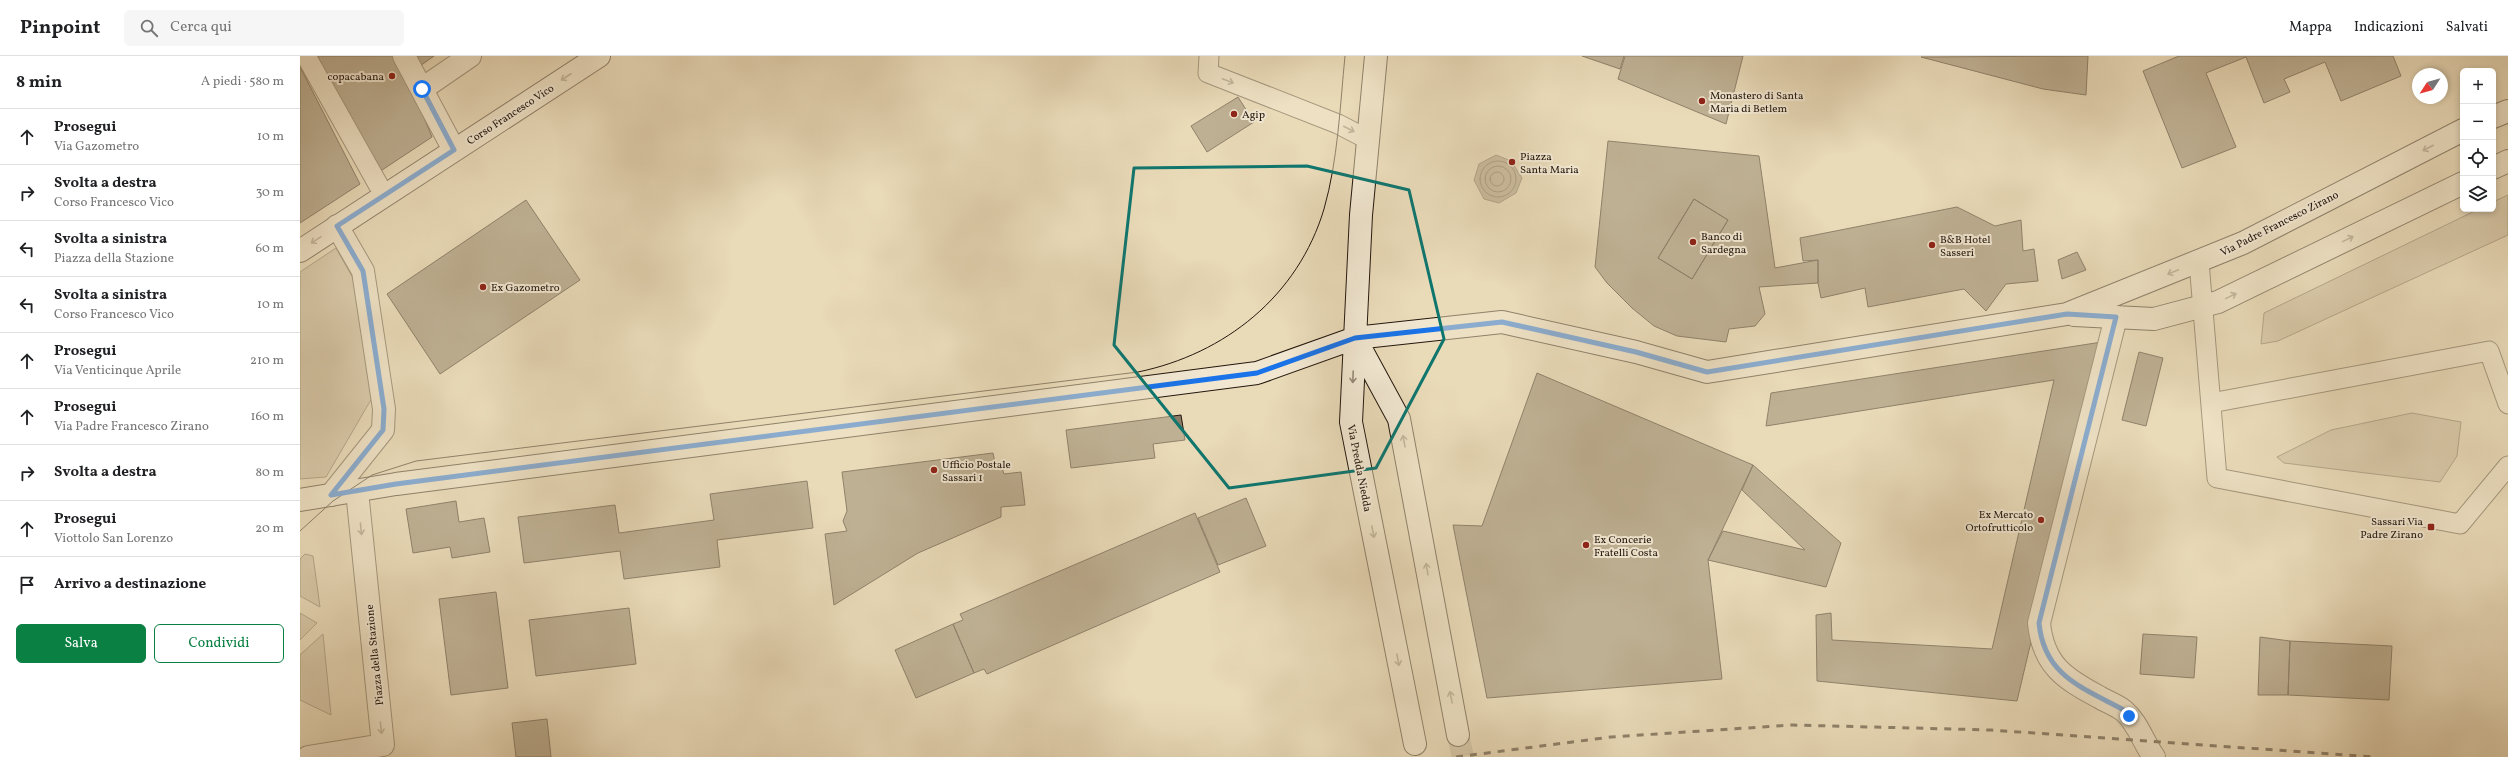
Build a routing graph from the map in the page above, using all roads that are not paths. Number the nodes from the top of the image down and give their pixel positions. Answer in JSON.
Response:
{"nodes":[{"id":1,"x":306,"y":56,"type":"edge"},
{"id":2,"x":404,"y":56,"type":"edge"},
{"id":3,"x":470,"y":56,"type":"edge"},
{"id":4,"x":598,"y":56,"type":"edge"},
{"id":5,"x":1209,"y":56,"type":"edge"},
{"id":6,"x":1376,"y":56,"type":"edge"},
{"id":7,"x":422,"y":89,"type":"junction"},
{"id":8,"x":2508,"y":110,"type":"edge"},
{"id":9,"x":2496,"y":116,"type":"edge"},
{"id":10,"x":2460,"y":132,"type":"edge"},
{"id":11,"x":1367,"y":139,"type":"junction"},
{"id":12,"x":454,"y":150,"type":"junction"},
{"id":13,"x":2508,"y":160,"type":"edge"},
{"id":14,"x":2496,"y":166,"type":"edge"},
{"id":15,"x":2460,"y":184,"type":"edge"},
{"id":16,"x":384,"y":195,"type":"junction"},
{"id":17,"x":337,"y":226,"type":"junction"},
{"id":18,"x":300,"y":251,"type":"edge"},
{"id":19,"x":2198,"y":262,"type":"junction"},
{"id":20,"x":2203,"y":306,"type":"junction"},
{"id":21,"x":2067,"y":314,"type":"junction"},
{"id":22,"x":2116,"y":317,"type":"junction"},
{"id":23,"x":1355,"y":338,"type":"junction"},
{"id":24,"x":2211,"y":403,"type":"junction"},
{"id":25,"x":2508,"y":404,"type":"edge"},
{"id":26,"x":2508,"y":466,"type":"edge"},
{"id":27,"x":357,"y":490,"type":"junction"},
{"id":28,"x":331,"y":495,"type":"junction"},
{"id":29,"x":300,"y":500,"type":"edge"},
{"id":30,"x":1458,"y":735,"type":"tunnel mouth"},
{"id":31,"x":1415,"y":744,"type":"dead end"},
{"id":32,"x":308,"y":757,"type":"edge"},
{"id":33,"x":2154,"y":757,"type":"edge"}],
"edges":[{"from":1,"to":16,"type":"lane"},
{"from":2,"to":7,"type":"street"},
{"from":3,"to":7,"type":"street"},
{"from":4,"to":12,"type":"street","name":"Corso Francesco Vico","one_way":true},
{"from":5,"to":11,"type":"lane","one_way":true},
{"from":6,"to":11,"type":"street"},
{"from":7,"to":12,"type":"street"},
{"from":8,"to":9,"type":"street"},
{"from":10,"to":19,"type":"street","name":"Via Padre Francesco Zirano","one_way":true},
{"from":11,"to":23,"type":"street"},
{"from":12,"to":16,"type":"street","name":"Corso Francesco Vico"},
{"from":13,"to":14,"type":"street"},
{"from":20,"to":15,"type":"street","name":"Via Padre Francesco Zirano","one_way":true},
{"from":16,"to":17,"type":"street","name":"Corso Francesco Vico"},
{"from":17,"to":18,"type":"street","name":"Corso Francesco Vico","one_way":true},
{"from":17,"to":28,"type":"street"},
{"from":19,"to":20,"type":"lane"},
{"from":19,"to":21,"type":"street","name":"Via Padre Francesco Zirano","one_way":true},
{"from":20,"to":22,"type":"street","name":"Via Padre Francesco Zirano"},
{"from":20,"to":24,"type":"lane"},
{"from":21,"to":22,"type":"street","name":"Via Padre Francesco Zirano"},
{"from":21,"to":23,"type":"street","name":"Via Padre Francesco Zirano"},
{"from":22,"to":33,"type":"street"},
{"from":23,"to":27,"type":"street","name":"Via Padre Francesco Zirano"},
{"from":30,"to":23,"type":"street","one_way":true},
{"from":23,"to":31,"type":"street","name":"Via Predda Niedda","one_way":true},
{"from":24,"to":25,"type":"lane"},
{"from":24,"to":26,"type":"lane"},
{"from":27,"to":28,"type":"street"},
{"from":27,"to":32,"type":"street","name":"Piazza della Stazione","one_way":true},
{"from":28,"to":29,"type":"street"}]}
